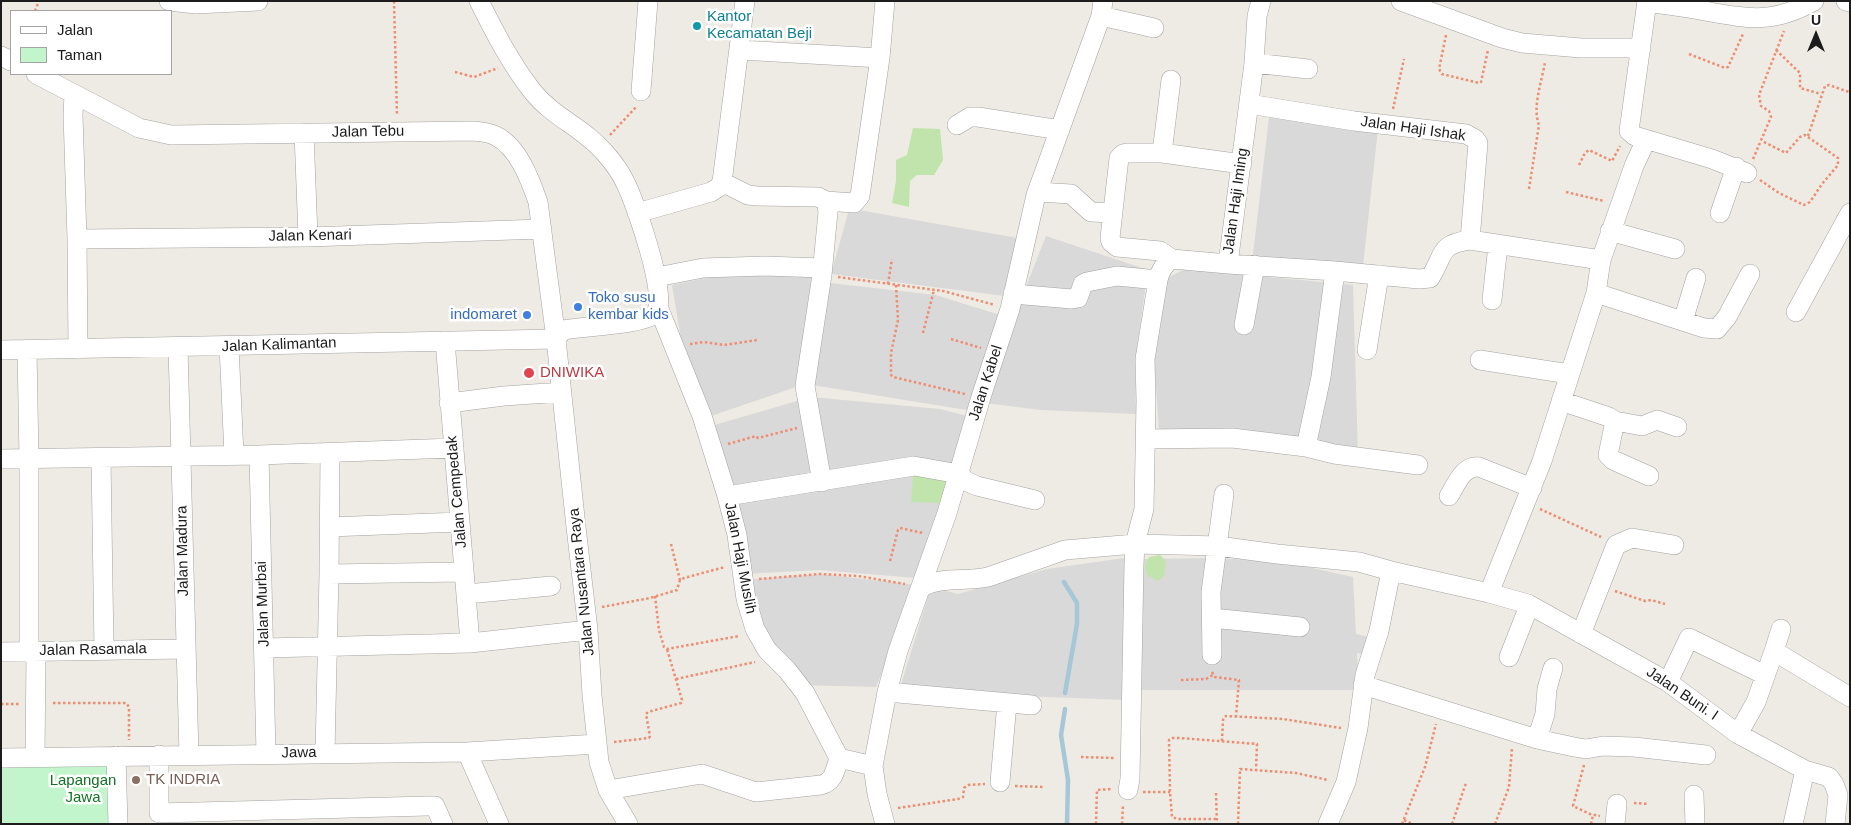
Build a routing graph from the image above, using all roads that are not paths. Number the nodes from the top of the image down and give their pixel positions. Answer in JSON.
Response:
{"nodes":[{"id":1,"x":169,"y":1,"type":"edge"},
{"id":2,"x":258,"y":1,"type":"edge"},
{"id":3,"x":479,"y":1,"type":"edge"},
{"id":4,"x":648,"y":1,"type":"edge"},
{"id":5,"x":745,"y":1,"type":"edge"},
{"id":6,"x":885,"y":1,"type":"edge"},
{"id":7,"x":1261,"y":1,"type":"edge"},
{"id":8,"x":1401,"y":1,"type":"edge"},
{"id":9,"x":1814,"y":1,"type":"edge"},
{"id":10,"x":1846,"y":1,"type":"edge"},
{"id":11,"x":1647,"y":2,"type":"edge"},
{"id":12,"x":1850,"y":2,"type":"edge"},
{"id":13,"x":1102,"y":9,"type":"edge"},
{"id":14,"x":1754,"y":12,"type":"edge"},
{"id":15,"x":1154,"y":28,"type":"dead end"},
{"id":16,"x":1641,"y":48,"type":"junction"},
{"id":17,"x":740,"y":50,"type":"junction"},
{"id":18,"x":880,"y":58,"type":"junction"},
{"id":19,"x":1254,"y":63,"type":"junction"},
{"id":20,"x":1308,"y":69,"type":"dead end"},
{"id":21,"x":38,"y":75,"type":"edge"},
{"id":22,"x":1171,"y":80,"type":"dead end"},
{"id":23,"x":642,"y":91,"type":"road end"},
{"id":24,"x":74,"y":94,"type":"junction"},
{"id":25,"x":1249,"y":104,"type":"junction"},
{"id":26,"x":957,"y":125,"type":"dead end"},
{"id":27,"x":1060,"y":130,"type":"junction"},
{"id":28,"x":304,"y":133,"type":"junction"},
{"id":29,"x":1646,"y":140,"type":"junction"},
{"id":30,"x":1162,"y":153,"type":"junction"},
{"id":31,"x":1242,"y":164,"type":"junction"},
{"id":32,"x":722,"y":182,"type":"junction"},
{"id":33,"x":1038,"y":192,"type":"junction"},
{"id":34,"x":826,"y":201,"type":"junction"},
{"id":35,"x":637,"y":213,"type":"junction"},
{"id":36,"x":1113,"y":213,"type":"junction"},
{"id":37,"x":1720,"y":213,"type":"dead end"},
{"id":38,"x":1850,"y":213,"type":"edge"},
{"id":39,"x":542,"y":229,"type":"junction"},
{"id":40,"x":1610,"y":231,"type":"junction"},
{"id":41,"x":308,"y":237,"type":"junction"},
{"id":42,"x":78,"y":239,"type":"junction"},
{"id":43,"x":1470,"y":240,"type":"junction"},
{"id":44,"x":1498,"y":245,"type":"junction"},
{"id":45,"x":1675,"y":249,"type":"dead end"},
{"id":46,"x":1172,"y":259,"type":"junction"},
{"id":47,"x":1601,"y":260,"type":"junction"},
{"id":48,"x":1228,"y":264,"type":"junction"},
{"id":49,"x":1255,"y":265,"type":"junction"},
{"id":50,"x":1335,"y":271,"type":"junction"},
{"id":51,"x":822,"y":272,"type":"junction"},
{"id":52,"x":1750,"y":274,"type":"dead end"},
{"id":53,"x":1379,"y":275,"type":"junction"},
{"id":54,"x":657,"y":278,"type":"junction"},
{"id":55,"x":1696,"y":278,"type":"dead end"},
{"id":56,"x":1158,"y":280,"type":"junction"},
{"id":57,"x":1596,"y":293,"type":"junction"},
{"id":58,"x":1492,"y":300,"type":"dead end"},
{"id":59,"x":1011,"y":302,"type":"junction"},
{"id":60,"x":659,"y":309,"type":"junction"},
{"id":61,"x":1796,"y":312,"type":"dead end"},
{"id":62,"x":1683,"y":321,"type":"junction"},
{"id":63,"x":1244,"y":325,"type":"dead end"},
{"id":64,"x":557,"y":336,"type":"junction"},
{"id":65,"x":445,"y":341,"type":"junction"},
{"id":66,"x":229,"y":346,"type":"junction"},
{"id":67,"x":178,"y":348,"type":"junction"},
{"id":68,"x":78,"y":349,"type":"junction"},
{"id":69,"x":1,"y":350,"type":"edge"},
{"id":70,"x":26,"y":350,"type":"junction"},
{"id":71,"x":1367,"y":350,"type":"dead end"},
{"id":72,"x":1480,"y":360,"type":"dead end"},
{"id":73,"x":1569,"y":374,"type":"junction"},
{"id":74,"x":562,"y":392,"type":"junction"},
{"id":75,"x":1560,"y":401,"type":"junction"},
{"id":76,"x":449,"y":404,"type":"junction"},
{"id":77,"x":1615,"y":421,"type":"junction"},
{"id":78,"x":1677,"y":427,"type":"dead end"},
{"id":79,"x":1146,"y":439,"type":"junction"},
{"id":80,"x":1306,"y":447,"type":"junction"},
{"id":81,"x":454,"y":448,"type":"junction"},
{"id":82,"x":330,"y":453,"type":"junction"},
{"id":83,"x":234,"y":455,"type":"junction"},
{"id":84,"x":259,"y":455,"type":"junction"},
{"id":85,"x":181,"y":456,"type":"junction"},
{"id":86,"x":101,"y":458,"type":"junction"},
{"id":87,"x":1,"y":459,"type":"edge"},
{"id":88,"x":29,"y":459,"type":"junction"},
{"id":89,"x":1418,"y":465,"type":"dead end"},
{"id":90,"x":959,"y":474,"type":"junction"},
{"id":91,"x":1649,"y":476,"type":"dead end"},
{"id":92,"x":822,"y":482,"type":"junction"},
{"id":93,"x":1224,"y":494,"type":"dead end"},
{"id":94,"x":1529,"y":495,"type":"junction"},
{"id":95,"x":727,"y":496,"type":"junction"},
{"id":96,"x":1449,"y":496,"type":"dead end"},
{"id":97,"x":1035,"y":500,"type":"dead end"},
{"id":98,"x":460,"y":522,"type":"junction"},
{"id":99,"x":329,"y":527,"type":"junction"},
{"id":100,"x":1135,"y":544,"type":"junction"},
{"id":101,"x":1674,"y":545,"type":"dead end"},
{"id":102,"x":1218,"y":546,"type":"junction"},
{"id":103,"x":1391,"y":571,"type":"junction"},
{"id":104,"x":464,"y":572,"type":"junction"},
{"id":105,"x":329,"y":574,"type":"junction"},
{"id":106,"x":551,"y":586,"type":"dead end"},
{"id":107,"x":921,"y":587,"type":"junction"},
{"id":108,"x":1489,"y":593,"type":"junction"},
{"id":109,"x":466,"y":594,"type":"junction"},
{"id":110,"x":1529,"y":606,"type":"junction"},
{"id":111,"x":1212,"y":618,"type":"junction"},
{"id":112,"x":1300,"y":627,"type":"dead end"},
{"id":113,"x":1781,"y":629,"type":"dead end"},
{"id":114,"x":588,"y":630,"type":"junction"},
{"id":115,"x":1581,"y":634,"type":"junction"},
{"id":116,"x":470,"y":642,"type":"junction"},
{"id":117,"x":265,"y":648,"type":"junction"},
{"id":118,"x":327,"y":648,"type":"junction"},
{"id":119,"x":185,"y":649,"type":"junction"},
{"id":120,"x":104,"y":650,"type":"junction"},
{"id":121,"x":1774,"y":651,"type":"junction"},
{"id":122,"x":1,"y":652,"type":"edge"},
{"id":123,"x":32,"y":652,"type":"junction"},
{"id":124,"x":1212,"y":655,"type":"road end"},
{"id":125,"x":1509,"y":657,"type":"dead end"},
{"id":126,"x":1553,"y":668,"type":"dead end"},
{"id":127,"x":1765,"y":675,"type":"junction"},
{"id":128,"x":1668,"y":682,"type":"junction"},
{"id":129,"x":1364,"y":685,"type":"junction"},
{"id":130,"x":887,"y":692,"type":"junction"},
{"id":131,"x":1850,"y":698,"type":"edge"},
{"id":132,"x":1007,"y":703,"type":"junction"},
{"id":133,"x":1032,"y":705,"type":"dead end"},
{"id":134,"x":1738,"y":734,"type":"junction"},
{"id":135,"x":1537,"y":739,"type":"junction"},
{"id":136,"x":597,"y":744,"type":"junction"},
{"id":137,"x":466,"y":752,"type":"junction"},
{"id":138,"x":325,"y":753,"type":"junction"},
{"id":139,"x":189,"y":754,"type":"junction"},
{"id":140,"x":266,"y":754,"type":"junction"},
{"id":141,"x":159,"y":755,"type":"junction"},
{"id":142,"x":1706,"y":755,"type":"dead end"},
{"id":143,"x":123,"y":756,"type":"junction"},
{"id":144,"x":1,"y":758,"type":"edge"},
{"id":145,"x":35,"y":758,"type":"junction"},
{"id":146,"x":839,"y":758,"type":"junction"},
{"id":147,"x":872,"y":766,"type":"junction"},
{"id":148,"x":1805,"y":770,"type":"junction"},
{"id":149,"x":1000,"y":782,"type":"road end"},
{"id":150,"x":608,"y":790,"type":"junction"},
{"id":151,"x":1128,"y":790,"type":"road end"},
{"id":152,"x":1694,"y":795,"type":"dead end"},
{"id":153,"x":884,"y":817,"type":"edge"},
{"id":154,"x":159,"y":818,"type":"edge"},
{"id":155,"x":118,"y":824,"type":"edge"},
{"id":156,"x":443,"y":824,"type":"edge"},
{"id":157,"x":499,"y":824,"type":"edge"},
{"id":158,"x":628,"y":824,"type":"edge"},
{"id":159,"x":1328,"y":824,"type":"edge"},
{"id":160,"x":1695,"y":824,"type":"edge"},
{"id":161,"x":1793,"y":824,"type":"edge"},
{"id":162,"x":1835,"y":824,"type":"edge"}],
"edges":[{"from":1,"to":2,"type":"street"},
{"from":3,"to":35,"type":"street","name":"Jalan Haji Muslih"},
{"from":4,"to":23,"type":"street"},
{"from":5,"to":17,"type":"street"},
{"from":6,"to":18,"type":"street"},
{"from":7,"to":19,"type":"street","name":"Jalan Haji Iming"},
{"from":8,"to":16,"type":"street"},
{"from":9,"to":14,"type":"street"},
{"from":10,"to":12,"type":"street"},
{"from":11,"to":14,"type":"street"},
{"from":11,"to":16,"type":"street"},
{"from":13,"to":15,"type":"street"},
{"from":13,"to":27,"type":"street","name":"Jalan Kabel"},
{"from":16,"to":29,"type":"street"},
{"from":17,"to":18,"type":"street"},
{"from":17,"to":32,"type":"street"},
{"from":18,"to":34,"type":"street"},
{"from":19,"to":20,"type":"street"},
{"from":19,"to":25,"type":"street","name":"Jalan Haji Iming"},
{"from":21,"to":24,"type":"street","name":"Jalan Tebu"},
{"from":22,"to":30,"type":"street"},
{"from":24,"to":28,"type":"street","name":"Jalan Tebu"},
{"from":24,"to":42,"type":"street"},
{"from":25,"to":31,"type":"street","name":"Jalan Haji Iming"},
{"from":25,"to":43,"type":"street","name":"Jalan Haji Ishak"},
{"from":26,"to":27,"type":"street"},
{"from":27,"to":33,"type":"street","name":"Jalan Kabel"},
{"from":28,"to":39,"type":"street","name":"Jalan Tebu"},
{"from":28,"to":41,"type":"street"},
{"from":29,"to":37,"type":"street"},
{"from":29,"to":40,"type":"street"},
{"from":30,"to":31,"type":"street"},
{"from":30,"to":36,"type":"street"},
{"from":31,"to":48,"type":"street","name":"Jalan Haji Iming"},
{"from":32,"to":34,"type":"street"},
{"from":32,"to":35,"type":"street"},
{"from":33,"to":36,"type":"street"},
{"from":33,"to":59,"type":"street","name":"Jalan Kabel"},
{"from":34,"to":51,"type":"street"},
{"from":35,"to":54,"type":"street","name":"Jalan Haji Muslih"},
{"from":36,"to":46,"type":"street","name":"Jalan Haji Iming"},
{"from":38,"to":61,"type":"street"},
{"from":39,"to":41,"type":"street","name":"Jalan Kenari"},
{"from":39,"to":64,"type":"street","name":"Jalan Tebu"},
{"from":40,"to":45,"type":"street"},
{"from":40,"to":47,"type":"street"},
{"from":41,"to":42,"type":"street","name":"Jalan Kenari"},
{"from":42,"to":68,"type":"street"},
{"from":43,"to":44,"type":"street"},
{"from":43,"to":53,"type":"street"},
{"from":44,"to":47,"type":"street"},
{"from":44,"to":58,"type":"street"},
{"from":46,"to":48,"type":"street","name":"Jalan Haji Iming"},
{"from":46,"to":56,"type":"street"},
{"from":47,"to":57,"type":"street"},
{"from":48,"to":49,"type":"street"},
{"from":49,"to":50,"type":"street"},
{"from":49,"to":63,"type":"street"},
{"from":50,"to":53,"type":"street"},
{"from":50,"to":80,"type":"street"},
{"from":51,"to":54,"type":"street"},
{"from":51,"to":92,"type":"street"},
{"from":52,"to":62,"type":"street"},
{"from":53,"to":71,"type":"street"},
{"from":54,"to":60,"type":"street","name":"Jalan Haji Muslih"},
{"from":55,"to":62,"type":"street"},
{"from":56,"to":59,"type":"street"},
{"from":56,"to":79,"type":"street"},
{"from":57,"to":62,"type":"street"},
{"from":57,"to":73,"type":"street"},
{"from":59,"to":90,"type":"street","name":"Jalan Kabel"},
{"from":60,"to":64,"type":"street","name":"Jalan Kalimantan"},
{"from":60,"to":95,"type":"street","name":"Jalan Haji Muslih"},
{"from":64,"to":65,"type":"street","name":"Jalan Kalimantan"},
{"from":64,"to":74,"type":"street","name":"Jalan Nusantara Raya"},
{"from":65,"to":66,"type":"street","name":"Jalan Kalimantan"},
{"from":65,"to":76,"type":"street","name":"Jalan Cempedak"},
{"from":66,"to":67,"type":"street","name":"Jalan Kalimantan"},
{"from":66,"to":83,"type":"street"},
{"from":67,"to":68,"type":"street","name":"Jalan Kalimantan"},
{"from":67,"to":85,"type":"street","name":"Jalan Madura"},
{"from":68,"to":70,"type":"street","name":"Jalan Kalimantan"},
{"from":69,"to":70,"type":"street","name":"Jalan Kalimantan"},
{"from":70,"to":88,"type":"street"},
{"from":72,"to":73,"type":"street"},
{"from":73,"to":75,"type":"street"},
{"from":74,"to":76,"type":"street"},
{"from":74,"to":114,"type":"street","name":"Jalan Nusantara Raya"},
{"from":75,"to":77,"type":"street"},
{"from":75,"to":94,"type":"street"},
{"from":76,"to":81,"type":"street","name":"Jalan Cempedak"},
{"from":77,"to":78,"type":"street"},
{"from":77,"to":91,"type":"street"},
{"from":79,"to":80,"type":"street"},
{"from":79,"to":100,"type":"street"},
{"from":80,"to":89,"type":"street"},
{"from":81,"to":82,"type":"street"},
{"from":81,"to":98,"type":"street","name":"Jalan Cempedak"},
{"from":82,"to":84,"type":"street"},
{"from":82,"to":99,"type":"street"},
{"from":83,"to":84,"type":"street"},
{"from":83,"to":85,"type":"street"},
{"from":84,"to":117,"type":"street","name":"Jalan Murbai"},
{"from":85,"to":86,"type":"street"},
{"from":85,"to":119,"type":"street","name":"Jalan Madura"},
{"from":86,"to":88,"type":"street"},
{"from":86,"to":120,"type":"street"},
{"from":87,"to":88,"type":"street"},
{"from":88,"to":123,"type":"street"},
{"from":90,"to":92,"type":"street"},
{"from":90,"to":97,"type":"street"},
{"from":90,"to":107,"type":"street","name":"Jalan Kabel"},
{"from":92,"to":95,"type":"street"},
{"from":93,"to":102,"type":"street"},
{"from":94,"to":96,"type":"street"},
{"from":94,"to":108,"type":"street"},
{"from":95,"to":146,"type":"street","name":"Jalan Haji Muslih"},
{"from":98,"to":99,"type":"street"},
{"from":98,"to":104,"type":"street","name":"Jalan Cempedak"},
{"from":99,"to":105,"type":"street"},
{"from":100,"to":102,"type":"street","name":"Jalan Buni. I"},
{"from":100,"to":107,"type":"street","name":"Jalan Buni. I"},
{"from":100,"to":151,"type":"street"},
{"from":101,"to":115,"type":"street"},
{"from":102,"to":103,"type":"street","name":"Jalan Buni. I"},
{"from":102,"to":111,"type":"street"},
{"from":103,"to":108,"type":"street","name":"Jalan Buni. I"},
{"from":103,"to":129,"type":"street"},
{"from":104,"to":105,"type":"street"},
{"from":104,"to":109,"type":"street","name":"Jalan Cempedak"},
{"from":105,"to":118,"type":"street"},
{"from":106,"to":109,"type":"street"},
{"from":107,"to":130,"type":"street","name":"Jalan Kabel"},
{"from":108,"to":110,"type":"street","name":"Jalan Buni. I"},
{"from":109,"to":116,"type":"street","name":"Jalan Cempedak"},
{"from":110,"to":115,"type":"street","name":"Jalan Buni. I"},
{"from":110,"to":125,"type":"street"},
{"from":111,"to":112,"type":"street"},
{"from":111,"to":124,"type":"street"},
{"from":113,"to":121,"type":"street"},
{"from":114,"to":116,"type":"street"},
{"from":114,"to":136,"type":"street","name":"Jalan Nusantara Raya"},
{"from":115,"to":128,"type":"street","name":"Jalan Buni. I"},
{"from":116,"to":118,"type":"street"},
{"from":117,"to":118,"type":"street"},
{"from":117,"to":140,"type":"street","name":"Jalan Murbai"},
{"from":118,"to":138,"type":"street"},
{"from":119,"to":120,"type":"street","name":"Jalan Rasamala"},
{"from":119,"to":139,"type":"street","name":"Jalan Madura"},
{"from":120,"to":123,"type":"street","name":"Jalan Rasamala"},
{"from":121,"to":127,"type":"street"},
{"from":121,"to":131,"type":"street"},
{"from":122,"to":123,"type":"street","name":"Jalan Rasamala"},
{"from":123,"to":145,"type":"street"},
{"from":126,"to":135,"type":"street"},
{"from":127,"to":128,"type":"street"},
{"from":127,"to":134,"type":"street"},
{"from":128,"to":134,"type":"street","name":"Jalan Buni. I"},
{"from":129,"to":135,"type":"street"},
{"from":129,"to":159,"type":"street"},
{"from":130,"to":132,"type":"street"},
{"from":130,"to":147,"type":"street","name":"Jalan Kabel"},
{"from":132,"to":133,"type":"street"},
{"from":132,"to":149,"type":"street"},
{"from":134,"to":148,"type":"street","name":"Jalan Buni. I"},
{"from":135,"to":142,"type":"street"},
{"from":136,"to":137,"type":"street","name":"Jawa"},
{"from":136,"to":150,"type":"street","name":"Jalan Nusantara Raya"},
{"from":137,"to":138,"type":"street","name":"Jawa"},
{"from":137,"to":157,"type":"street"},
{"from":138,"to":140,"type":"street","name":"Jawa"},
{"from":139,"to":140,"type":"street","name":"Jawa"},
{"from":139,"to":141,"type":"street","name":"Jawa"},
{"from":141,"to":143,"type":"street","name":"Jawa"},
{"from":141,"to":154,"type":"street"},
{"from":143,"to":145,"type":"street","name":"Jawa"},
{"from":143,"to":155,"type":"street"},
{"from":144,"to":145,"type":"street","name":"Jawa"},
{"from":146,"to":147,"type":"street"},
{"from":146,"to":150,"type":"street"},
{"from":147,"to":153,"type":"street"},
{"from":148,"to":161,"type":"street"},
{"from":148,"to":162,"type":"street","name":"Jalan Buni. I"},
{"from":150,"to":158,"type":"street","name":"Jalan Nusantara Raya"},
{"from":152,"to":160,"type":"street"},
{"from":154,"to":156,"type":"street"}]}
